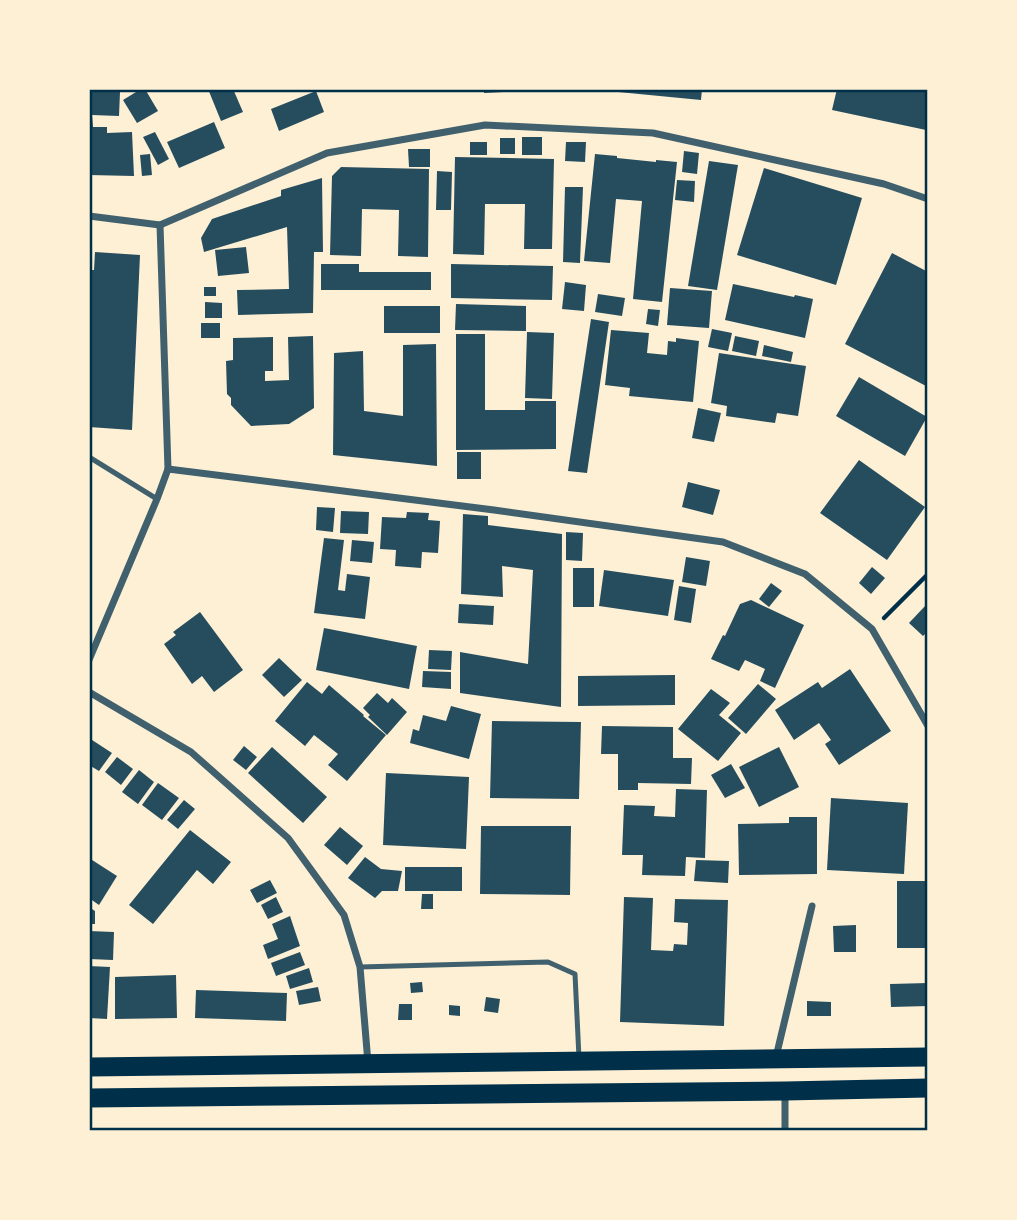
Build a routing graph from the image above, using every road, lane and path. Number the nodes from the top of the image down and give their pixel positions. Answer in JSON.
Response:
{"nodes":[{"id":1,"x":928,"y":199,"type":"edge"},
{"id":2,"x":89,"y":216,"type":"edge"},
{"id":3,"x":160,"y":225,"type":"junction"},
{"id":4,"x":89,"y":457,"type":"edge"},
{"id":5,"x":168,"y":469,"type":"junction"},
{"id":6,"x":157,"y":499,"type":"junction"},
{"id":7,"x":928,"y":574,"type":"edge"},
{"id":8,"x":872,"y":629,"type":"junction"},
{"id":9,"x":89,"y":660,"type":"edge"},
{"id":10,"x":89,"y":692,"type":"edge"},
{"id":11,"x":928,"y":726,"type":"edge"},
{"id":12,"x":812,"y":906,"type":"dead end"},
{"id":13,"x":360,"y":967,"type":"junction"},
{"id":14,"x":928,"y":1057,"type":"edge"},
{"id":15,"x":776,"y":1058,"type":"junction"},
{"id":16,"x":580,"y":1061,"type":"junction"},
{"id":17,"x":368,"y":1063,"type":"junction"},
{"id":18,"x":89,"y":1067,"type":"edge"},
{"id":19,"x":928,"y":1088,"type":"edge"},
{"id":20,"x":785,"y":1091,"type":"junction"},
{"id":21,"x":89,"y":1098,"type":"edge"},
{"id":22,"x":785,"y":1131,"type":"edge"}],
"edges":[{"from":1,"to":3,"type":"street"},
{"from":2,"to":3,"type":"street"},
{"from":3,"to":5,"type":"street"},
{"from":4,"to":6,"type":"lane"},
{"from":5,"to":6,"type":"street"},
{"from":5,"to":8,"type":"street"},
{"from":6,"to":9,"type":"street"},
{"from":7,"to":8,"type":"path"},
{"from":8,"to":11,"type":"street"},
{"from":10,"to":13,"type":"street"},
{"from":12,"to":15,"type":"street"},
{"from":13,"to":16,"type":"lane"},
{"from":13,"to":17,"type":"street"},
{"from":14,"to":15,"type":"highway"},
{"from":15,"to":16,"type":"highway"},
{"from":16,"to":17,"type":"highway"},
{"from":17,"to":18,"type":"highway"},
{"from":19,"to":20,"type":"highway"},
{"from":20,"to":21,"type":"highway"},
{"from":20,"to":22,"type":"street"}]}
